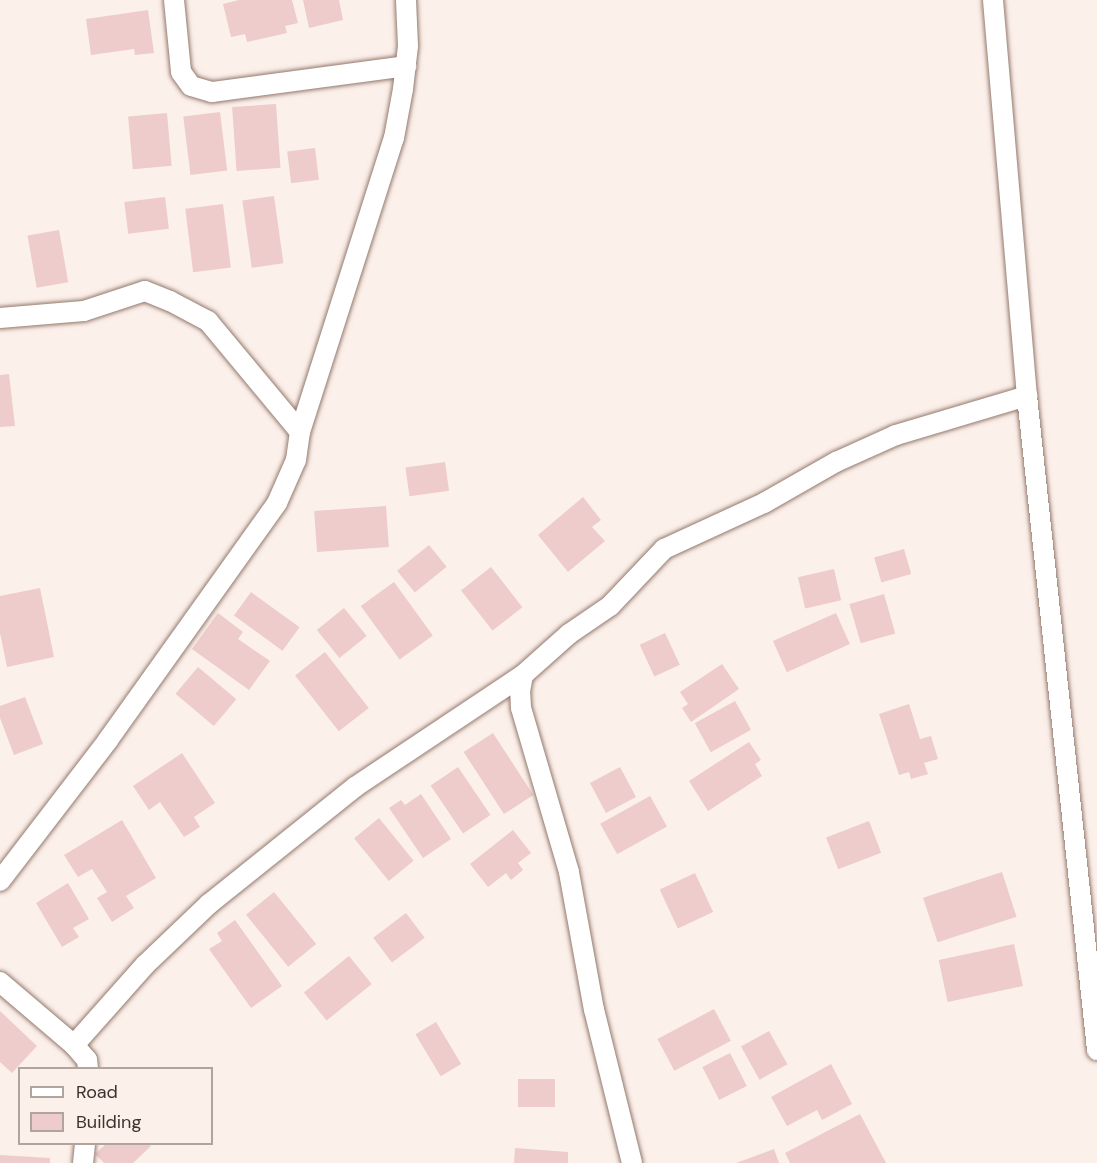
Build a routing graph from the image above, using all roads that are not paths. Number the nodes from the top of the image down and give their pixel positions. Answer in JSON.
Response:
{"nodes":[{"id":1,"x":174,"y":0,"type":"edge"},
{"id":2,"x":406,"y":0,"type":"edge"},
{"id":3,"x":993,"y":0,"type":"edge"},
{"id":4,"x":406,"y":66,"type":"junction"},
{"id":5,"x":0,"y":318,"type":"edge"},
{"id":6,"x":1027,"y":396,"type":"junction"},
{"id":7,"x":300,"y":432,"type":"junction"},
{"id":8,"x":523,"y":675,"type":"junction"},
{"id":9,"x":0,"y":879,"type":"edge"},
{"id":10,"x":0,"y":982,"type":"edge"},
{"id":11,"x":74,"y":1045,"type":"junction"},
{"id":12,"x":1097,"y":1050,"type":"edge"},
{"id":13,"x":88,"y":1067,"type":"edge"},
{"id":14,"x":85,"y":1145,"type":"edge"},
{"id":15,"x":83,"y":1163,"type":"edge"},
{"id":16,"x":632,"y":1163,"type":"edge"}],
"edges":[{"from":1,"to":4,"type":"street"},
{"from":2,"to":4,"type":"street"},
{"from":3,"to":6,"type":"street"},
{"from":4,"to":7,"type":"street"},
{"from":5,"to":7,"type":"street"},
{"from":6,"to":8,"type":"street"},
{"from":6,"to":12,"type":"street"},
{"from":7,"to":9,"type":"street"},
{"from":8,"to":11,"type":"street"},
{"from":8,"to":16,"type":"street"},
{"from":10,"to":11,"type":"street"},
{"from":11,"to":13,"type":"street"},
{"from":14,"to":15,"type":"street"}]}
